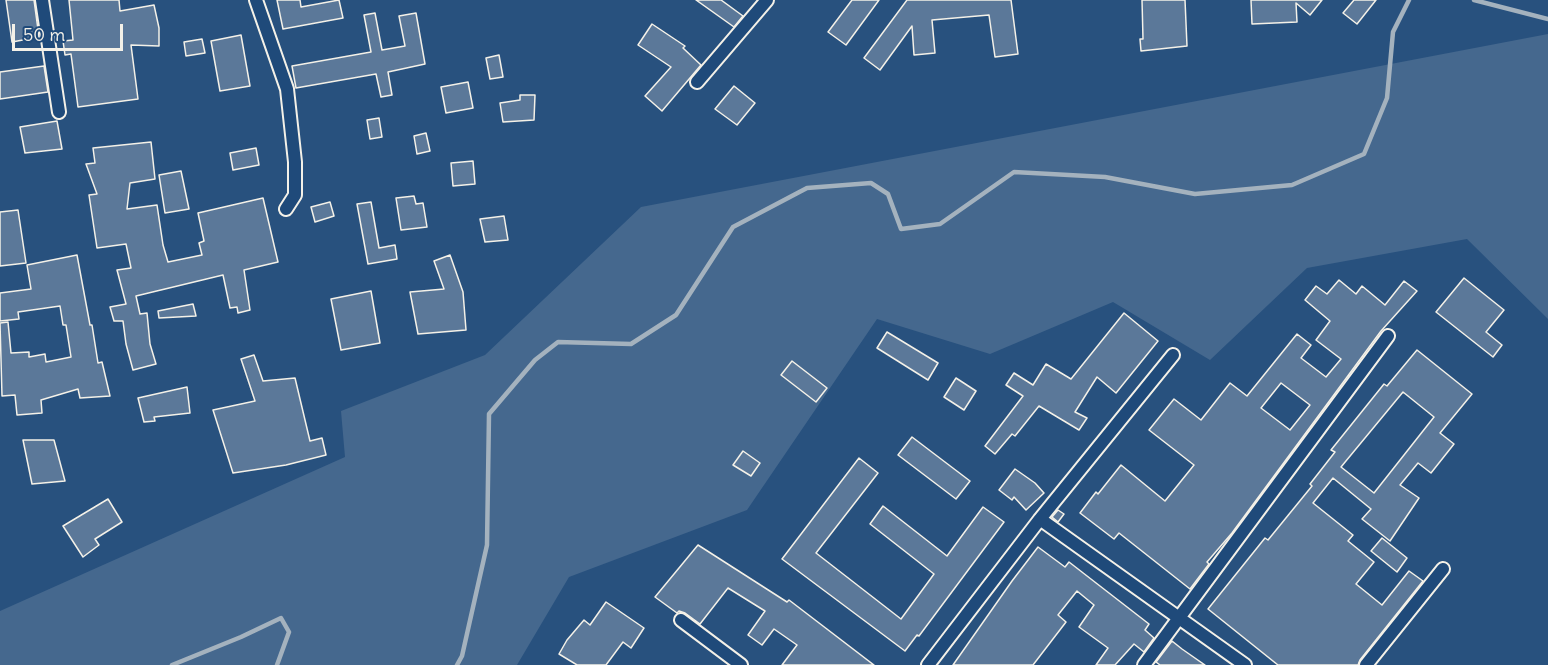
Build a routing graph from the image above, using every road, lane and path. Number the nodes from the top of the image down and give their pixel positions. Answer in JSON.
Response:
{"nodes":[{"id":1,"x":42,"y":0,"type":"edge"},
{"id":2,"x":256,"y":0,"type":"edge"},
{"id":3,"x":767,"y":0,"type":"edge"},
{"id":4,"x":697,"y":82,"type":"dead end"},
{"id":5,"x":59,"y":112,"type":"dead end"},
{"id":6,"x":286,"y":209,"type":"dead end"},
{"id":7,"x":1388,"y":336,"type":"dead end"},
{"id":8,"x":1173,"y":355,"type":"dead end"},
{"id":9,"x":1040,"y":519,"type":"junction"},
{"id":10,"x":1443,"y":569,"type":"dead end"},
{"id":11,"x":1180,"y":618,"type":"junction"},
{"id":12,"x":681,"y":620,"type":"dead end"},
{"id":13,"x":741,"y":665,"type":"edge"},
{"id":14,"x":928,"y":665,"type":"edge"},
{"id":15,"x":1144,"y":665,"type":"edge"},
{"id":16,"x":1245,"y":665,"type":"edge"},
{"id":17,"x":1366,"y":665,"type":"edge"}],
"edges":[{"from":1,"to":5,"type":"street"},
{"from":2,"to":6,"type":"street"},
{"from":3,"to":4,"type":"street"},
{"from":7,"to":11,"type":"street"},
{"from":8,"to":9,"type":"street"},
{"from":9,"to":11,"type":"street"},
{"from":9,"to":14,"type":"street"},
{"from":10,"to":17,"type":"street"},
{"from":11,"to":15,"type":"street"},
{"from":11,"to":16,"type":"street"},
{"from":12,"to":13,"type":"street"}]}
